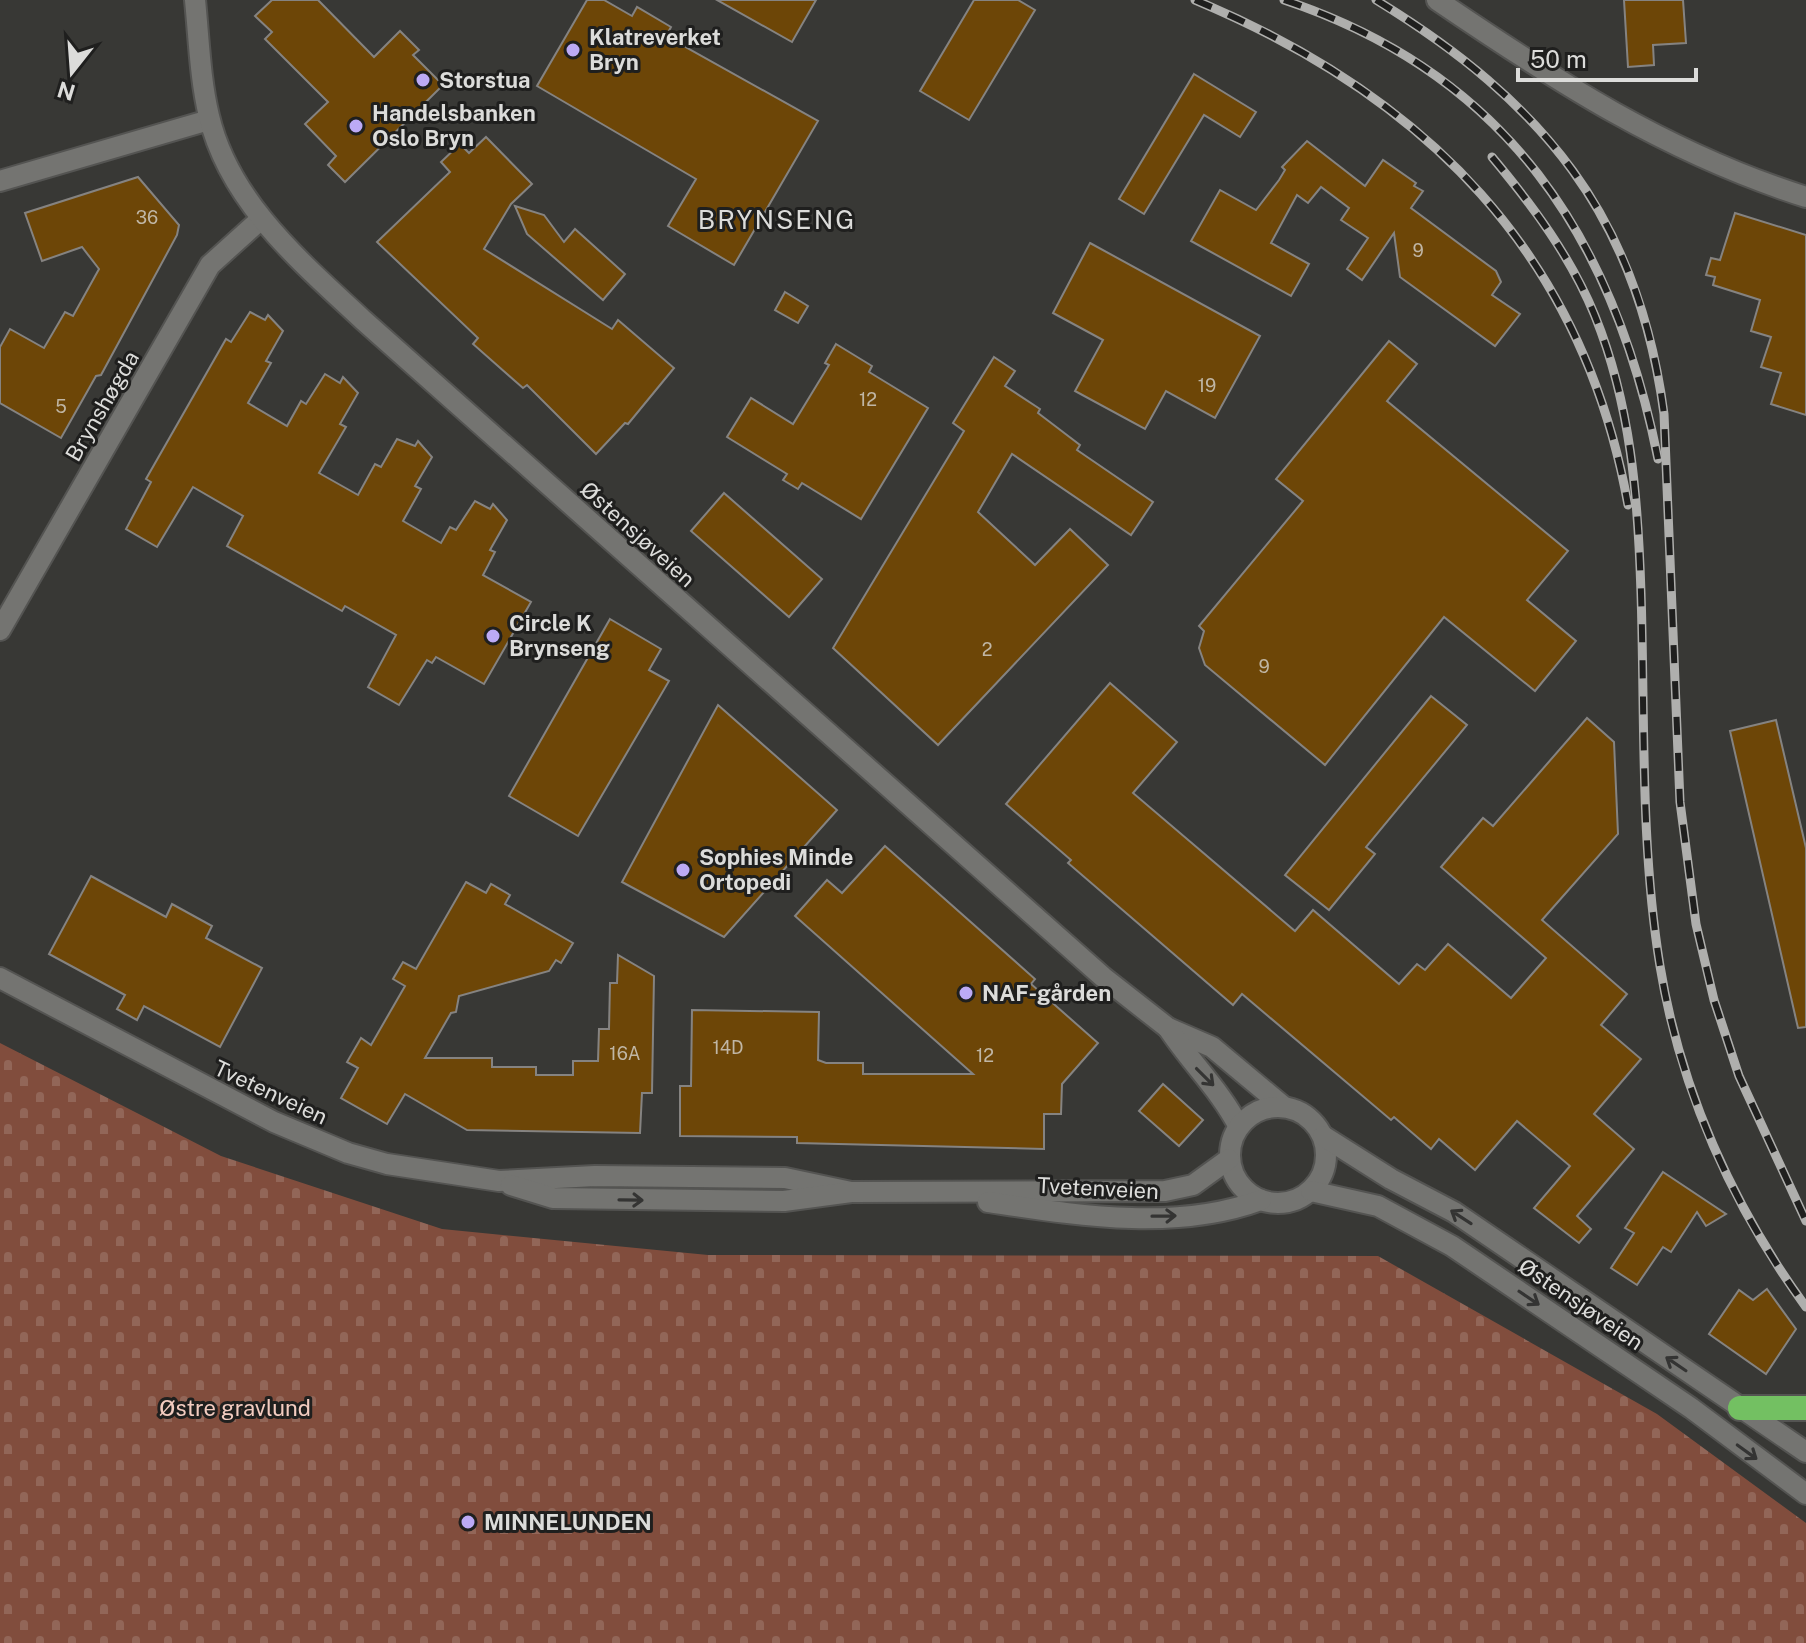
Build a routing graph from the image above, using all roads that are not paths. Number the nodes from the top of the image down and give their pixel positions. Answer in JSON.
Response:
{"nodes":[{"id":1,"x":195,"y":0,"type":"edge"},
{"id":2,"x":1437,"y":0,"type":"edge"},
{"id":3,"x":209,"y":120,"type":"junction"},
{"id":4,"x":0,"y":181,"type":"edge"},
{"id":5,"x":1806,"y":197,"type":"edge"},
{"id":6,"x":261,"y":219,"type":"junction"},
{"id":7,"x":0,"y":630,"type":"edge"},
{"id":8,"x":0,"y":978,"type":"edge"},
{"id":9,"x":0,"y":985,"type":"edge"},
{"id":10,"x":39,"y":999,"type":"junction"},
{"id":11,"x":1168,"y":1028,"type":"junction"},
{"id":12,"x":1284,"y":1107,"type":"junction"},
{"id":13,"x":1239,"y":1127,"type":"junction"},
{"id":14,"x":1323,"y":1136,"type":"junction"},
{"id":15,"x":1229,"y":1159,"type":"junction"},
{"id":16,"x":1311,"y":1191,"type":"junction"},
{"id":17,"x":932,"y":1194,"type":"junction"},
{"id":18,"x":1261,"y":1200,"type":"junction"},
{"id":19,"x":1740,"y":1408,"type":"junction"},
{"id":20,"x":1806,"y":1408,"type":"edge"},
{"id":21,"x":1806,"y":1452,"type":"edge"},
{"id":22,"x":1806,"y":1494,"type":"edge"}],
"edges":[{"from":1,"to":3,"type":"main road","name":"Østensjøveien"},
{"from":2,"to":5,"type":"main road"},
{"from":3,"to":4,"type":"main road"},
{"from":3,"to":6,"type":"main road","name":"Østensjøveien"},
{"from":6,"to":7,"type":"main road","name":"Brynshøgda"},
{"from":6,"to":11,"type":"main road","name":"Østensjøveien"},
{"from":8,"to":10,"type":"main road","name":"Tvetenveien"},
{"from":9,"to":10,"type":"main road","name":"Tvetenveien"},
{"from":10,"to":17,"type":"main road","name":"Tvetenveien"},
{"from":11,"to":12,"type":"main road","name":"Østensjøveien"},
{"from":11,"to":13,"type":"main road","name":"Østensjøveien","one_way":true},
{"from":12,"to":13,"type":"main road"},
{"from":12,"to":14,"type":"main road","name":"Østensjøveien"},
{"from":13,"to":15,"type":"main road"},
{"from":14,"to":16,"type":"main road"},
{"from":19,"to":14,"type":"main road","name":"Østensjøveien","one_way":true},
{"from":15,"to":17,"type":"main road","name":"Tvetenveien"},
{"from":15,"to":18,"type":"main road"},
{"from":16,"to":18,"type":"main road","name":"Østensjøveien"},
{"from":16,"to":22,"type":"main road","name":"Østensjøveien","one_way":true},
{"from":17,"to":18,"type":"main road","name":"Tvetenveien","one_way":true},
{"from":19,"to":20,"type":"highway"},
{"from":19,"to":21,"type":"main road","name":"Østensjøveien"}]}
